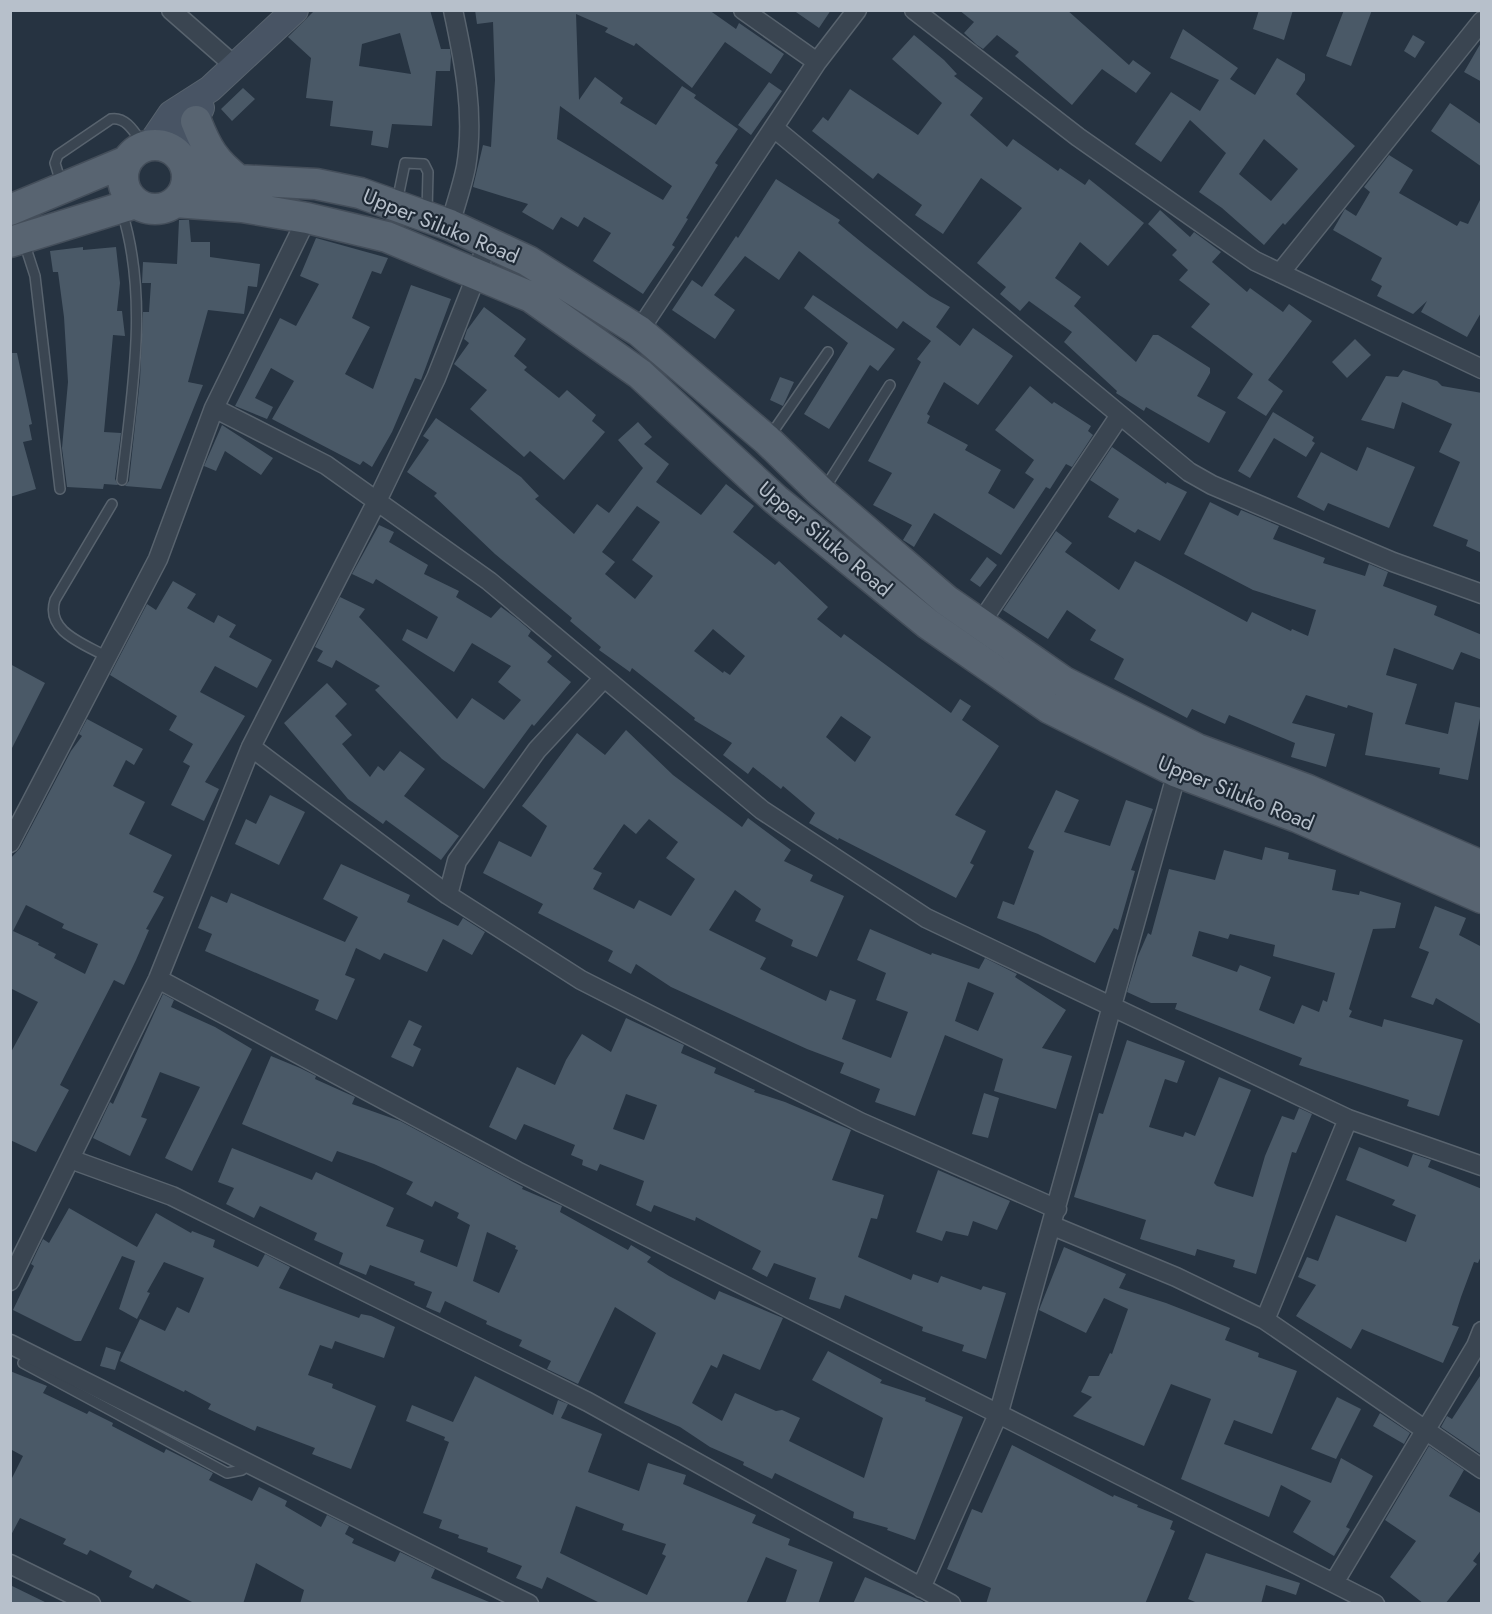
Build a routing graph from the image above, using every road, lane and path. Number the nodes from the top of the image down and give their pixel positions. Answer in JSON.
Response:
{"nodes":[{"id":1,"x":171,"y":10,"type":"edge"},
{"id":2,"x":295,"y":10,"type":"edge"},
{"id":3,"x":453,"y":10,"type":"edge"},
{"id":4,"x":743,"y":10,"type":"edge"},
{"id":5,"x":857,"y":10,"type":"edge"},
{"id":6,"x":914,"y":10,"type":"edge"},
{"id":7,"x":1467,"y":10,"type":"edge"},
{"id":8,"x":1482,"y":16,"type":"edge"},
{"id":9,"x":1482,"y":21,"type":"edge"},
{"id":10,"x":817,"y":62,"type":"junction"},
{"id":11,"x":236,"y":67,"type":"junction"},
{"id":12,"x":210,"y":89,"type":"junction"},
{"id":13,"x":196,"y":121,"type":"junction"},
{"id":14,"x":774,"y":128,"type":"junction"},
{"id":15,"x":140,"y":151,"type":"junction"},
{"id":16,"x":183,"y":163,"type":"junction"},
{"id":17,"x":238,"y":180,"type":"junction"},
{"id":18,"x":62,"y":189,"type":"junction"},
{"id":19,"x":175,"y":202,"type":"junction"},
{"id":20,"x":128,"y":206,"type":"junction"},
{"id":21,"x":396,"y":206,"type":"junction"},
{"id":22,"x":10,"y":210,"type":"edge"},
{"id":23,"x":307,"y":218,"type":"junction"},
{"id":24,"x":438,"y":221,"type":"junction"},
{"id":25,"x":17,"y":240,"type":"edge"},
{"id":26,"x":486,"y":242,"type":"junction"},
{"id":27,"x":1280,"y":273,"type":"junction"},
{"id":28,"x":477,"y":274,"type":"junction"},
{"id":29,"x":639,"y":331,"type":"junction"},
{"id":30,"x":828,"y":352,"type":"dead end"},
{"id":31,"x":1482,"y":369,"type":"edge"},
{"id":32,"x":890,"y":385,"type":"dead end"},
{"id":33,"x":214,"y":408,"type":"junction"},
{"id":34,"x":1120,"y":415,"type":"junction"},
{"id":35,"x":767,"y":440,"type":"junction"},
{"id":36,"x":122,"y":480,"type":"dead end"},
{"id":37,"x":60,"y":489,"type":"dead end"},
{"id":38,"x":822,"y":493,"type":"junction"},
{"id":39,"x":377,"y":501,"type":"junction"},
{"id":40,"x":112,"y":504,"type":"dead end"},
{"id":41,"x":1482,"y":594,"type":"edge"},
{"id":42,"x":980,"y":624,"type":"junction"},
{"id":43,"x":107,"y":657,"type":"junction"},
{"id":44,"x":603,"y":679,"type":"junction"},
{"id":45,"x":251,"y":747,"type":"junction"},
{"id":46,"x":1177,"y":772,"type":"junction"},
{"id":47,"x":10,"y":843,"type":"edge"},
{"id":48,"x":1482,"y":866,"type":"edge"},
{"id":49,"x":448,"y":895,"type":"junction"},
{"id":50,"x":1482,"y":898,"type":"edge"},
{"id":51,"x":158,"y":979,"type":"junction"},
{"id":52,"x":1113,"y":1009,"type":"junction"},
{"id":53,"x":1348,"y":1119,"type":"junction"},
{"id":54,"x":70,"y":1159,"type":"junction"},
{"id":55,"x":1482,"y":1166,"type":"edge"},
{"id":56,"x":1055,"y":1218,"type":"junction"},
{"id":57,"x":10,"y":1281,"type":"edge"},
{"id":58,"x":1265,"y":1320,"type":"junction"},
{"id":59,"x":1482,"y":1331,"type":"edge"},
{"id":60,"x":10,"y":1344,"type":"edge"},
{"id":61,"x":23,"y":1363,"type":"dead end"},
{"id":62,"x":113,"y":1403,"type":"junction"},
{"id":63,"x":999,"y":1412,"type":"junction"},
{"id":64,"x":1426,"y":1430,"type":"junction"},
{"id":65,"x":1482,"y":1469,"type":"edge"},
{"id":66,"x":10,"y":1564,"type":"edge"},
{"id":67,"x":1335,"y":1581,"type":"junction"},
{"id":68,"x":921,"y":1588,"type":"junction"},
{"id":69,"x":91,"y":1604,"type":"edge"},
{"id":70,"x":529,"y":1604,"type":"edge"},
{"id":71,"x":951,"y":1604,"type":"edge"},
{"id":72,"x":1375,"y":1604,"type":"edge"}],
"edges":[{"from":1,"to":11,"type":"street"},
{"from":2,"to":11,"type":"street"},
{"from":3,"to":24,"type":"street"},
{"from":4,"to":10,"type":"street"},
{"from":5,"to":10,"type":"street"},
{"from":6,"to":27,"type":"street"},
{"from":7,"to":8,"type":"street"},
{"from":9,"to":27,"type":"street"},
{"from":10,"to":14,"type":"street"},
{"from":11,"to":12,"type":"street"},
{"from":12,"to":13,"type":"street"},
{"from":12,"to":15,"type":"street"},
{"from":13,"to":16,"type":"street"},
{"from":13,"to":17,"type":"main road"},
{"from":14,"to":29,"type":"street"},
{"from":14,"to":34,"type":"street"},
{"from":15,"to":16,"type":"main road"},
{"from":15,"to":18,"type":"main road"},
{"from":15,"to":18,"type":"lane"},
{"from":15,"to":20,"type":"main road"},
{"from":16,"to":17,"type":"main road","name":"Upper Siluko Road"},
{"from":16,"to":19,"type":"main road"},
{"from":17,"to":21,"type":"main road","name":"Upper Siluko Road"},
{"from":18,"to":22,"type":"main road"},
{"from":19,"to":20,"type":"main road"},
{"from":19,"to":23,"type":"main road","name":"Upper Siluko Road"},
{"from":20,"to":25,"type":"main road"},
{"from":20,"to":36,"type":"lane"},
{"from":21,"to":24,"type":"main road","name":"Upper Siluko Road"},
{"from":21,"to":24,"type":"lane"},
{"from":23,"to":28,"type":"main road","name":"Upper Siluko Road"},
{"from":23,"to":33,"type":"street"},
{"from":24,"to":26,"type":"main road","name":"Upper Siluko Road"},
{"from":25,"to":37,"type":"lane"},
{"from":26,"to":28,"type":"street"},
{"from":26,"to":29,"type":"main road","name":"Upper Siluko Road"},
{"from":27,"to":31,"type":"street"},
{"from":28,"to":39,"type":"street"},
{"from":28,"to":46,"type":"main road","name":"Upper Siluko Road"},
{"from":29,"to":35,"type":"main road","name":"Upper Siluko Road"},
{"from":30,"to":35,"type":"lane"},
{"from":32,"to":38,"type":"lane"},
{"from":33,"to":39,"type":"street"},
{"from":33,"to":43,"type":"street"},
{"from":34,"to":41,"type":"street"},
{"from":34,"to":42,"type":"street"},
{"from":35,"to":38,"type":"main road","name":"Upper Siluko Road"},
{"from":38,"to":42,"type":"main road","name":"Upper Siluko Road"},
{"from":39,"to":44,"type":"street"},
{"from":39,"to":45,"type":"street"},
{"from":40,"to":43,"type":"lane"},
{"from":42,"to":48,"type":"main road","name":"Upper Siluko Road"},
{"from":43,"to":47,"type":"street"},
{"from":44,"to":49,"type":"street"},
{"from":44,"to":52,"type":"street"},
{"from":45,"to":49,"type":"street"},
{"from":45,"to":51,"type":"street"},
{"from":46,"to":50,"type":"main road","name":"Upper Siluko Road"},
{"from":46,"to":52,"type":"street"},
{"from":49,"to":56,"type":"street"},
{"from":51,"to":54,"type":"street"},
{"from":51,"to":63,"type":"street"},
{"from":52,"to":53,"type":"street"},
{"from":52,"to":56,"type":"street"},
{"from":53,"to":55,"type":"street"},
{"from":53,"to":58,"type":"street"},
{"from":54,"to":57,"type":"street"},
{"from":54,"to":68,"type":"street"},
{"from":56,"to":58,"type":"street"},
{"from":56,"to":63,"type":"street"},
{"from":58,"to":64,"type":"street"},
{"from":59,"to":64,"type":"street"},
{"from":60,"to":62,"type":"street"},
{"from":61,"to":62,"type":"lane"},
{"from":62,"to":70,"type":"street"},
{"from":63,"to":67,"type":"street"},
{"from":63,"to":68,"type":"street"},
{"from":64,"to":65,"type":"street"},
{"from":64,"to":67,"type":"street"},
{"from":66,"to":69,"type":"street"},
{"from":67,"to":72,"type":"street"},
{"from":68,"to":71,"type":"street"}]}
